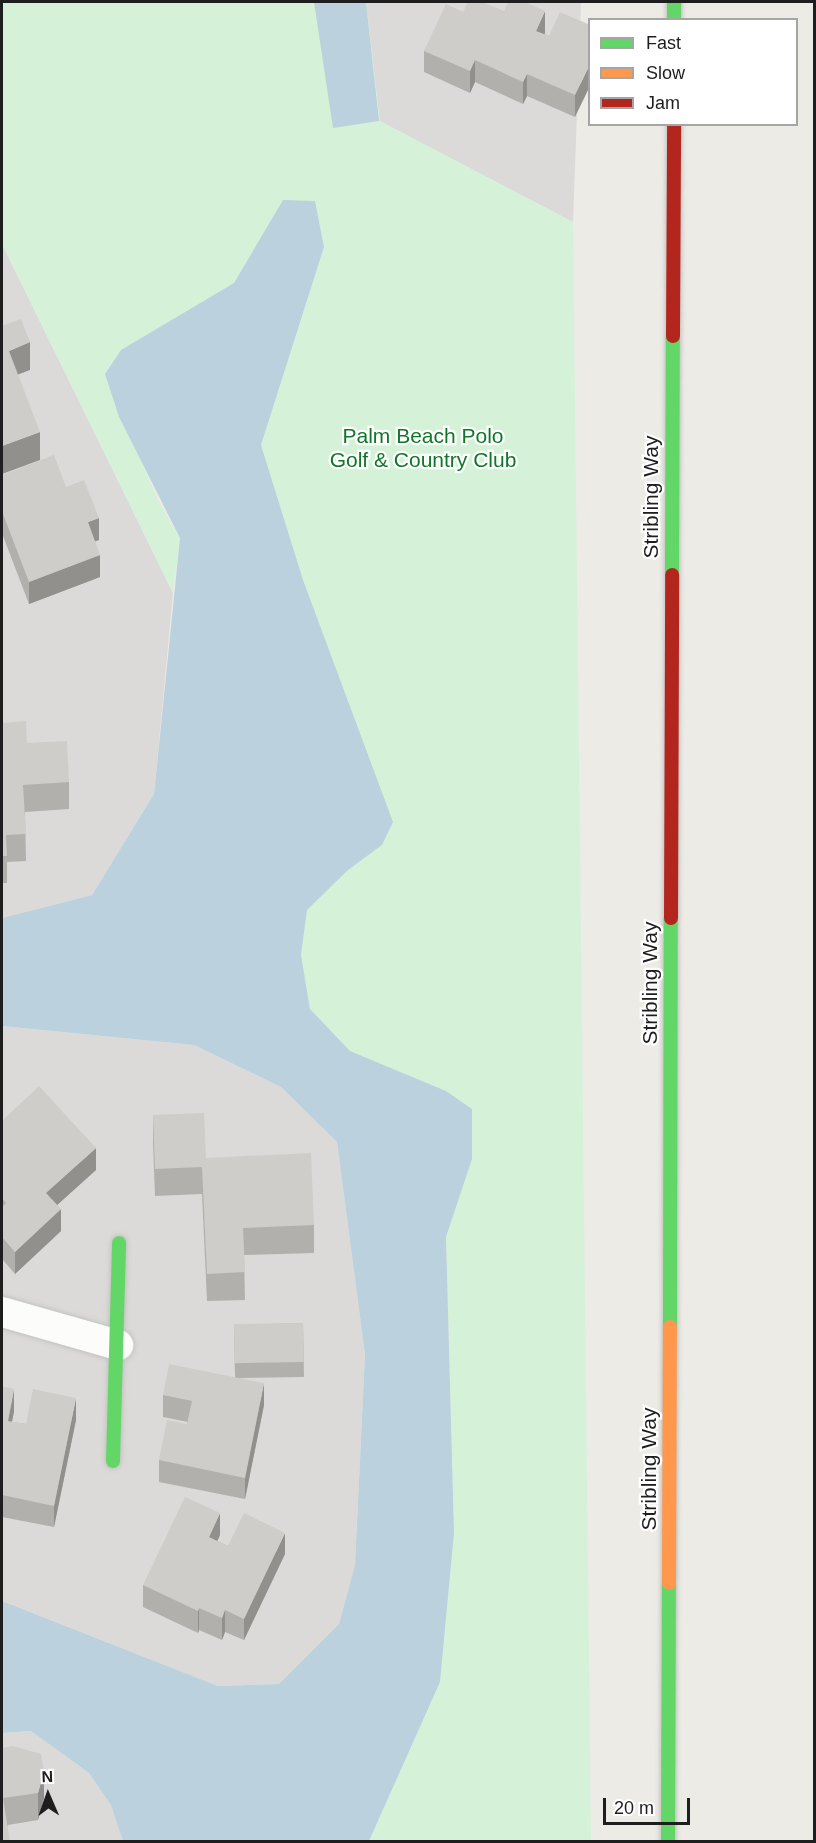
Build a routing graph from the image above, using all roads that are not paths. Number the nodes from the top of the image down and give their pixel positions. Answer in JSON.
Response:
{"nodes":[{"id":1,"x":674,"y":2,"type":"edge"},
{"id":2,"x":674,"y":18,"type":"edge"},
{"id":3,"x":674,"y":126,"type":"edge"},
{"id":4,"x":119,"y":1243,"type":"dead end"},
{"id":5,"x":2,"y":1312,"type":"edge"},
{"id":6,"x":118,"y":1345,"type":"junction"},
{"id":7,"x":113,"y":1461,"type":"dead end"},
{"id":8,"x":668,"y":1842,"type":"edge"}],
"edges":[{"from":1,"to":2,"type":"street"},
{"from":3,"to":8,"type":"street","name":"Stribling Way"},
{"from":4,"to":6,"type":"street"},
{"from":5,"to":6,"type":"street"},
{"from":6,"to":7,"type":"street"}]}
